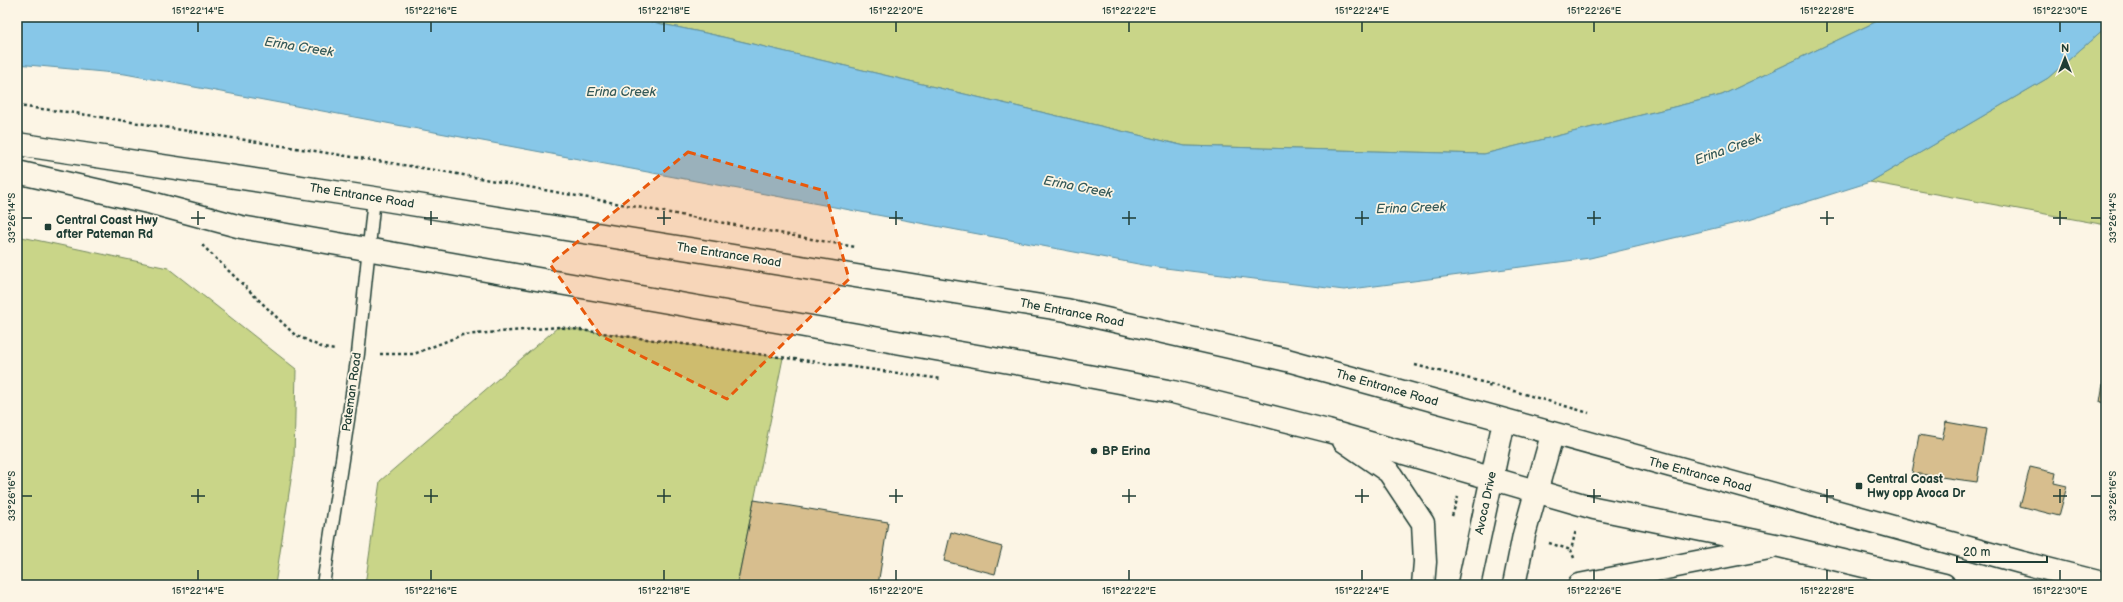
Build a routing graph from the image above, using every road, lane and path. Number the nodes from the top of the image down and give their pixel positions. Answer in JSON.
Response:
{"nodes":[{"id":1,"x":17,"y":144,"type":"edge"},
{"id":2,"x":17,"y":172,"type":"edge"},
{"id":3,"x":374,"y":198,"type":"junction"},
{"id":4,"x":200,"y":243,"type":"dead end"},
{"id":5,"x":367,"y":249,"type":"junction"},
{"id":6,"x":358,"y":354,"type":"junction"},
{"id":7,"x":944,"y":380,"type":"dead end"},
{"id":8,"x":1504,"y":421,"type":"junction"},
{"id":9,"x":1328,"y":430,"type":"junction"},
{"id":10,"x":1552,"y":434,"type":"junction"},
{"id":11,"x":1492,"y":478,"type":"junction"},
{"id":12,"x":1536,"y":491,"type":"junction"},
{"id":13,"x":1423,"y":523,"type":"junction"},
{"id":14,"x":1482,"y":524,"type":"junction"},
{"id":15,"x":1524,"y":535,"type":"junction"},
{"id":16,"x":1780,"y":546,"type":"junction"},
{"id":17,"x":1571,"y":550,"type":"dead end"},
{"id":18,"x":2106,"y":584,"type":"edge"},
{"id":19,"x":323,"y":585,"type":"edge"},
{"id":20,"x":1423,"y":585,"type":"edge"},
{"id":21,"x":1469,"y":585,"type":"edge"},
{"id":22,"x":1514,"y":585,"type":"edge"},
{"id":23,"x":1579,"y":585,"type":"edge"},
{"id":24,"x":1779,"y":585,"type":"edge"},
{"id":25,"x":1787,"y":585,"type":"edge"},
{"id":26,"x":1944,"y":585,"type":"edge"}],
"edges":[{"from":1,"to":3,"type":"main road","name":"The Entrance Road"},
{"from":2,"to":5,"type":"main road"},
{"from":3,"to":5,"type":"lane","name":"Pateman Road"},
{"from":3,"to":8,"type":"main road","name":"The Entrance Road"},
{"from":4,"to":6,"type":"path"},
{"from":5,"to":6,"type":"lane","name":"Pateman Road"},
{"from":5,"to":9,"type":"main road"},
{"from":6,"to":7,"type":"path"},
{"from":6,"to":19,"type":"lane","name":"Pateman Road"},
{"from":8,"to":10,"type":"main road","name":"The Entrance Road"},
{"from":8,"to":11,"type":"main road","name":"Avoca Drive"},
{"from":9,"to":11,"type":"main road"},
{"from":9,"to":13,"type":"main road"},
{"from":10,"to":12,"type":"main road"},
{"from":10,"to":18,"type":"main road","name":"The Entrance Road"},
{"from":11,"to":12,"type":"main road"},
{"from":11,"to":14,"type":"main road","name":"Avoca Drive"},
{"from":12,"to":15,"type":"main road"},
{"from":12,"to":16,"type":"main road"},
{"from":13,"to":14,"type":"path"},
{"from":13,"to":20,"type":"main road"},
{"from":14,"to":21,"type":"main road","name":"Avoca Drive"},
{"from":15,"to":17,"type":"path"},
{"from":15,"to":22,"type":"main road"},
{"from":16,"to":23,"type":"main road"},
{"from":16,"to":26,"type":"main road"},
{"from":24,"to":25,"type":"path"}]}
